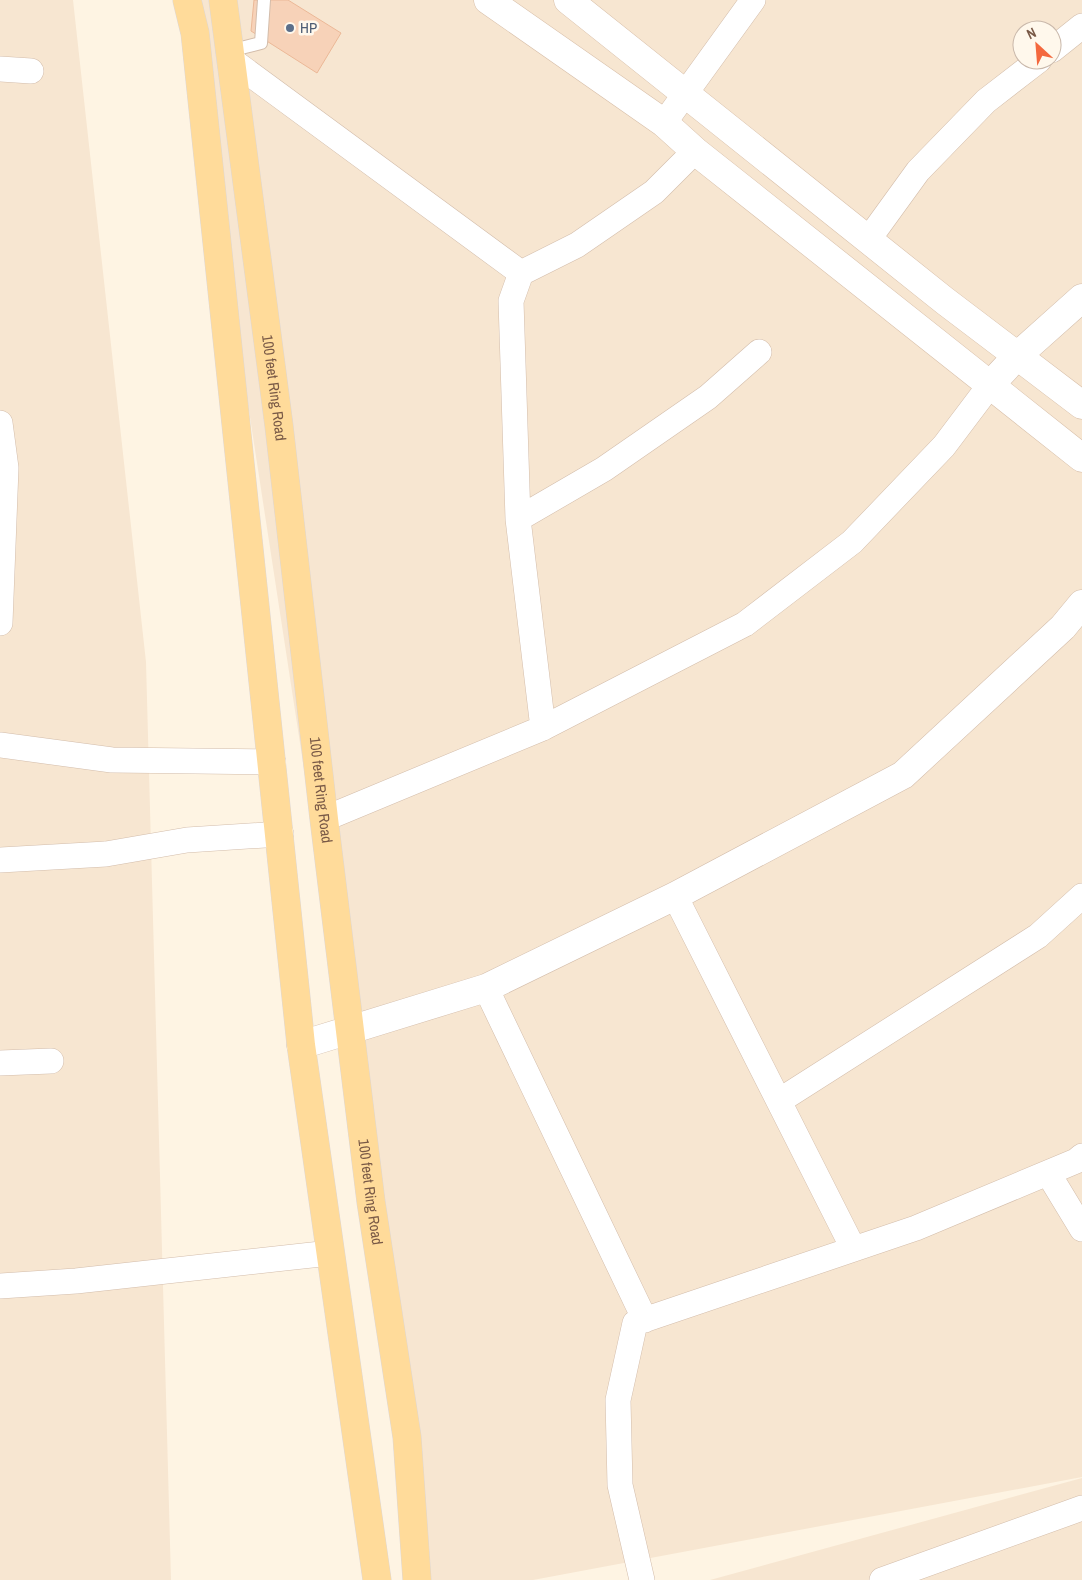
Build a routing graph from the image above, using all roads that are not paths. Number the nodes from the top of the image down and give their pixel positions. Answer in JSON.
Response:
{"nodes":[{"id":1,"x":187,"y":0,"type":"edge"},
{"id":2,"x":223,"y":0,"type":"edge"},
{"id":3,"x":264,"y":0,"type":"edge"},
{"id":4,"x":488,"y":0,"type":"edge"},
{"id":5,"x":568,"y":0,"type":"edge"},
{"id":6,"x":754,"y":0,"type":"edge"},
{"id":7,"x":1082,"y":26,"type":"edge"},
{"id":8,"x":1062,"y":42,"type":"edge"},
{"id":9,"x":230,"y":55,"type":"junction"},
{"id":10,"x":0,"y":69,"type":"edge"},
{"id":11,"x":1026,"y":70,"type":"edge"},
{"id":12,"x":31,"y":71,"type":"dead end"},
{"id":13,"x":685,"y":92,"type":"junction"},
{"id":14,"x":664,"y":124,"type":"junction"},
{"id":15,"x":695,"y":151,"type":"junction"},
{"id":16,"x":868,"y":240,"type":"junction"},
{"id":17,"x":521,"y":273,"type":"junction"},
{"id":18,"x":1082,"y":298,"type":"edge"},
{"id":19,"x":758,"y":352,"type":"dead end"},
{"id":20,"x":1017,"y":356,"type":"junction"},
{"id":21,"x":990,"y":385,"type":"junction"},
{"id":22,"x":1082,"y":405,"type":"edge"},
{"id":23,"x":0,"y":423,"type":"edge"},
{"id":24,"x":1082,"y":458,"type":"edge"},
{"id":25,"x":518,"y":519,"type":"junction"},
{"id":26,"x":1082,"y":604,"type":"edge"},
{"id":27,"x":0,"y":623,"type":"edge"},
{"id":28,"x":543,"y":728,"type":"junction"},
{"id":29,"x":0,"y":745,"type":"edge"},
{"id":30,"x":273,"y":762,"type":"junction"},
{"id":31,"x":324,"y":819,"type":"junction"},
{"id":32,"x":280,"y":834,"type":"junction"},
{"id":33,"x":0,"y":860,"type":"edge"},
{"id":34,"x":675,"y":896,"type":"junction"},
{"id":35,"x":1082,"y":896,"type":"edge"},
{"id":36,"x":486,"y":988,"type":"junction"},
{"id":37,"x":351,"y":1031,"type":"junction"},
{"id":38,"x":301,"y":1045,"type":"junction"},
{"id":39,"x":51,"y":1061,"type":"dead end"},
{"id":40,"x":0,"y":1063,"type":"edge"},
{"id":41,"x":779,"y":1101,"type":"junction"},
{"id":42,"x":1082,"y":1156,"type":"edge"},
{"id":43,"x":1048,"y":1173,"type":"junction"},
{"id":44,"x":1082,"y":1229,"type":"edge"},
{"id":45,"x":853,"y":1248,"type":"junction"},
{"id":46,"x":330,"y":1253,"type":"junction"},
{"id":47,"x":0,"y":1286,"type":"edge"},
{"id":48,"x":645,"y":1320,"type":"junction"},
{"id":49,"x":1082,"y":1508,"type":"edge"},
{"id":50,"x":377,"y":1580,"type":"edge"},
{"id":51,"x":417,"y":1580,"type":"edge"},
{"id":52,"x":642,"y":1580,"type":"edge"},
{"id":53,"x":882,"y":1580,"type":"edge"}],
"edges":[{"from":1,"to":30,"type":"main road"},
{"from":2,"to":9,"type":"main road","name":"100 feet Ring Road"},
{"from":3,"to":9,"type":"lane"},
{"from":4,"to":14,"type":"main road"},
{"from":5,"to":13,"type":"main road"},
{"from":6,"to":13,"type":"street"},
{"from":7,"to":8,"type":"street"},
{"from":9,"to":17,"type":"street"},
{"from":9,"to":31,"type":"main road","name":"100 feet Ring Road"},
{"from":10,"to":12,"type":"street"},
{"from":11,"to":16,"type":"street"},
{"from":13,"to":14,"type":"street"},
{"from":13,"to":16,"type":"main road"},
{"from":14,"to":15,"type":"main road"},
{"from":15,"to":17,"type":"street"},
{"from":15,"to":21,"type":"main road"},
{"from":16,"to":20,"type":"main road"},
{"from":17,"to":25,"type":"street"},
{"from":18,"to":20,"type":"main road"},
{"from":19,"to":25,"type":"street"},
{"from":20,"to":21,"type":"main road"},
{"from":20,"to":22,"type":"main road"},
{"from":21,"to":24,"type":"main road"},
{"from":21,"to":28,"type":"street"},
{"from":23,"to":27,"type":"street"},
{"from":25,"to":28,"type":"street"},
{"from":26,"to":34,"type":"main road"},
{"from":28,"to":31,"type":"street"},
{"from":29,"to":30,"type":"street"},
{"from":30,"to":32,"type":"main road"},
{"from":31,"to":37,"type":"main road","name":"100 feet Ring Road"},
{"from":32,"to":33,"type":"street"},
{"from":32,"to":38,"type":"main road"},
{"from":34,"to":36,"type":"main road"},
{"from":34,"to":41,"type":"street"},
{"from":35,"to":41,"type":"street"},
{"from":36,"to":37,"type":"main road"},
{"from":36,"to":48,"type":"street"},
{"from":37,"to":38,"type":"main road"},
{"from":37,"to":51,"type":"main road","name":"100 feet Ring Road"},
{"from":38,"to":46,"type":"main road"},
{"from":39,"to":40,"type":"street"},
{"from":41,"to":45,"type":"street"},
{"from":42,"to":43,"type":"street"},
{"from":43,"to":44,"type":"street"},
{"from":43,"to":45,"type":"street"},
{"from":45,"to":48,"type":"street"},
{"from":46,"to":47,"type":"street"},
{"from":46,"to":50,"type":"main road"},
{"from":48,"to":52,"type":"street"},
{"from":49,"to":53,"type":"street"}]}
